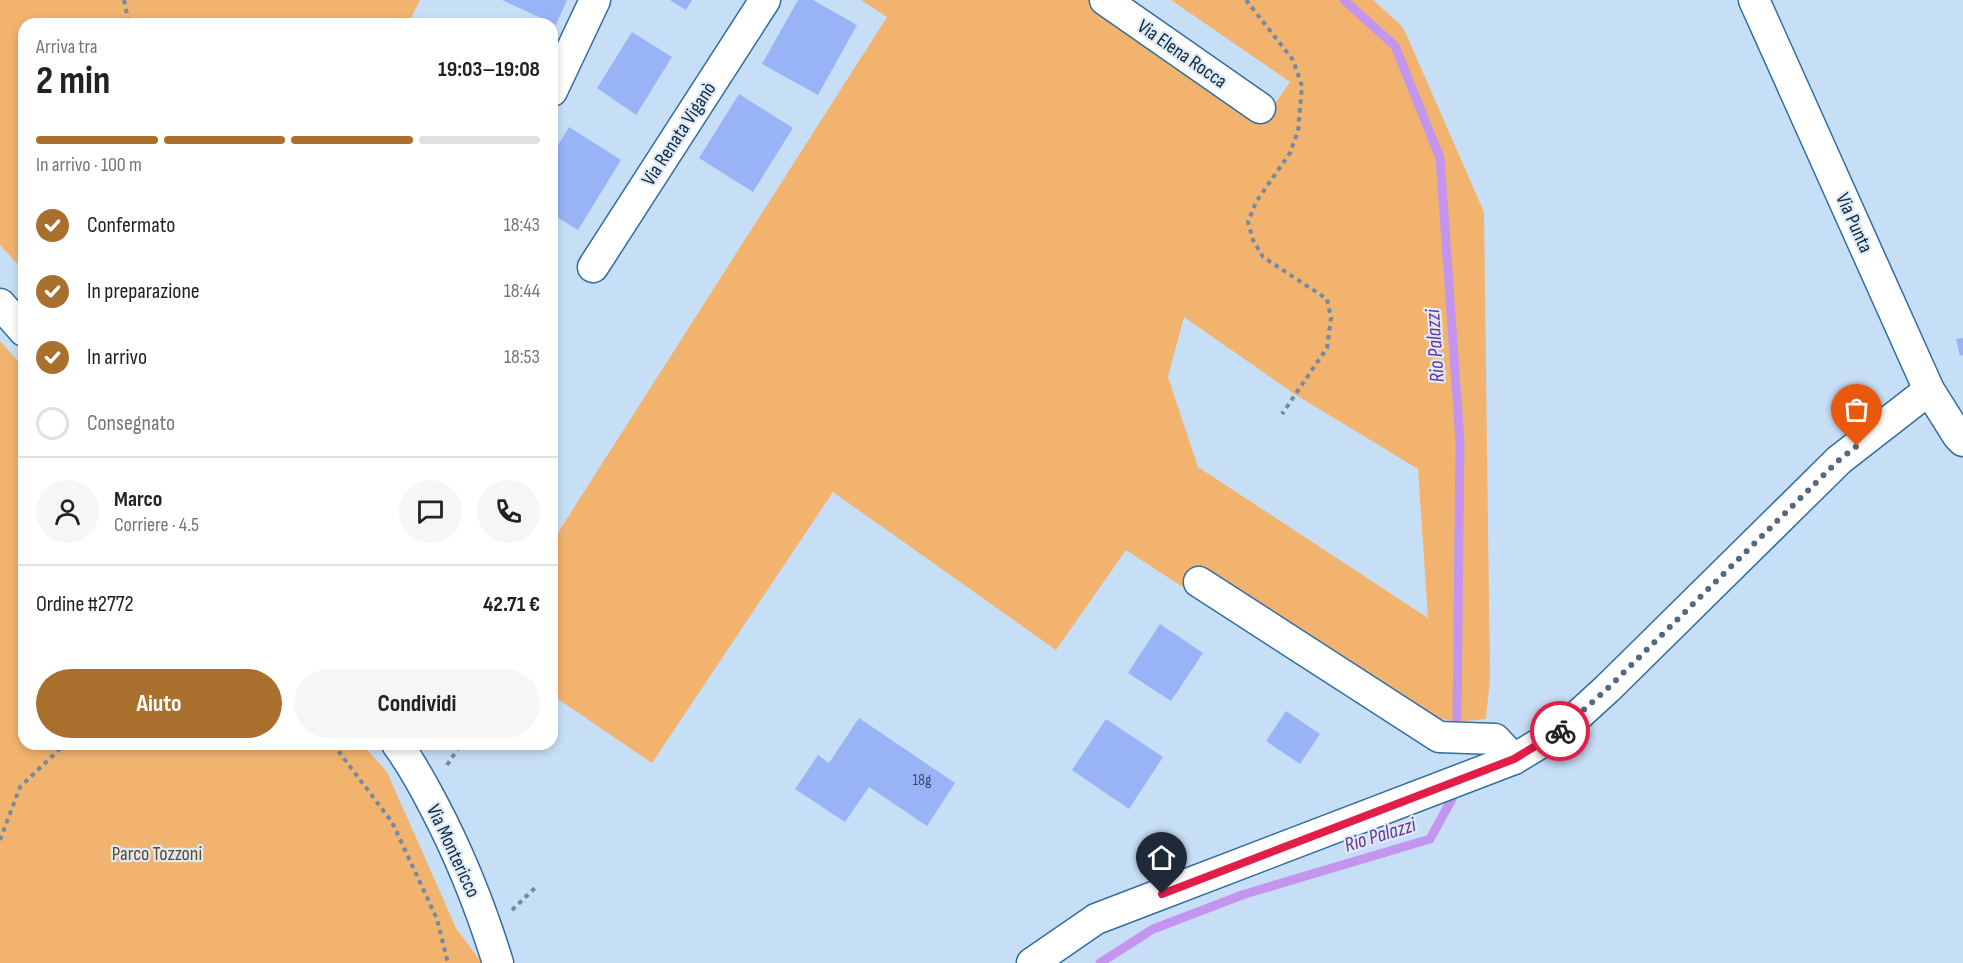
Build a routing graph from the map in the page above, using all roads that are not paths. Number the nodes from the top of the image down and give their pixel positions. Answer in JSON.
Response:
{"nodes":[{"id":1,"x":595,"y":0,"type":"edge"},
{"id":2,"x":765,"y":0,"type":"edge"},
{"id":3,"x":1105,"y":0,"type":"edge"},
{"id":4,"x":1754,"y":0,"type":"edge"},
{"id":5,"x":558,"y":78,"type":"edge"},
{"id":6,"x":1260,"y":108,"type":"dead end"},
{"id":7,"x":593,"y":267,"type":"dead end"},
{"id":8,"x":0,"y":304,"type":"edge"},
{"id":9,"x":18,"y":324,"type":"edge"},
{"id":10,"x":1929,"y":390,"type":"junction"},
{"id":11,"x":1963,"y":441,"type":"edge"},
{"id":12,"x":1199,"y":582,"type":"dead end"},
{"id":13,"x":402,"y":750,"type":"edge"},
{"id":14,"x":1514,"y":759,"type":"junction"},
{"id":15,"x":498,"y":963,"type":"edge"},
{"id":16,"x":1032,"y":963,"type":"edge"}],
"edges":[{"from":1,"to":5,"type":"street"},
{"from":2,"to":7,"type":"street","name":"Via Renata Viganò"},
{"from":3,"to":6,"type":"street","name":"Via Elena Rocca"},
{"from":4,"to":10,"type":"street","name":"Via Punta"},
{"from":8,"to":9,"type":"street"},
{"from":10,"to":11,"type":"street","name":"Via Punta"},
{"from":10,"to":14,"type":"street"},
{"from":12,"to":14,"type":"street"},
{"from":13,"to":15,"type":"street","name":"Via Montericco"},
{"from":14,"to":16,"type":"street"}]}
